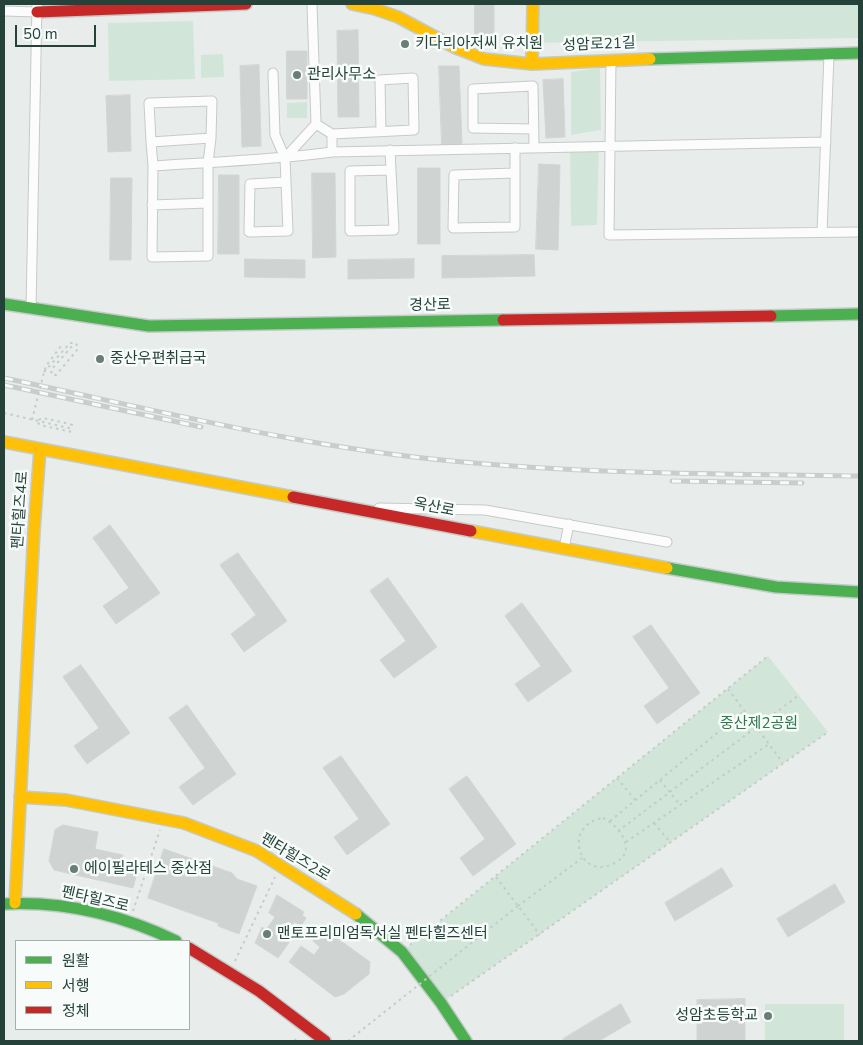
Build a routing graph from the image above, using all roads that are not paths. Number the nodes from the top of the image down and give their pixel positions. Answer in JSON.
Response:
{"nodes":[{"id":1,"x":246,"y":4,"type":"edge"},
{"id":2,"x":312,"y":4,"type":"edge"},
{"id":3,"x":352,"y":4,"type":"edge"},
{"id":4,"x":533,"y":4,"type":"edge"},
{"id":5,"x":37,"y":8,"type":"edge"},
{"id":6,"x":4,"y":11,"type":"edge"},
{"id":7,"x":859,"y":53,"type":"edge"},
{"id":8,"x":829,"y":55,"type":"junction"},
{"id":9,"x":611,"y":60,"type":"junction"},
{"id":10,"x":532,"y":63,"type":"junction"},
{"id":11,"x":273,"y":72,"type":"dead end"},
{"id":12,"x":316,"y":124,"type":"junction"},
{"id":13,"x":534,"y":129,"type":"junction"},
{"id":14,"x":381,"y":132,"type":"junction"},
{"id":15,"x":332,"y":134,"type":"junction"},
{"id":16,"x":211,"y":138,"type":"junction"},
{"id":17,"x":151,"y":142,"type":"junction"},
{"id":18,"x":826,"y":142,"type":"junction"},
{"id":19,"x":610,"y":146,"type":"junction"},
{"id":20,"x":534,"y":147,"type":"junction"},
{"id":21,"x":515,"y":148,"type":"junction"},
{"id":22,"x":390,"y":150,"type":"junction"},
{"id":23,"x":332,"y":152,"type":"junction"},
{"id":24,"x":284,"y":158,"type":"junction"},
{"id":25,"x":208,"y":163,"type":"junction"},
{"id":26,"x":152,"y":166,"type":"junction"},
{"id":27,"x":391,"y":170,"type":"junction"},
{"id":28,"x":515,"y":173,"type":"junction"},
{"id":29,"x":286,"y":182,"type":"junction"},
{"id":30,"x":208,"y":203,"type":"junction"},
{"id":31,"x":152,"y":205,"type":"junction"},
{"id":32,"x":822,"y":232,"type":"junction"},
{"id":33,"x":859,"y":232,"type":"edge"},
{"id":34,"x":4,"y":304,"type":"edge"},
{"id":35,"x":30,"y":309,"type":"junction"},
{"id":36,"x":859,"y":314,"type":"edge"},
{"id":37,"x":4,"y":442,"type":"edge"},
{"id":38,"x":40,"y":449,"type":"junction"},
{"id":39,"x":356,"y":508,"type":"junction"},
{"id":40,"x":569,"y":524,"type":"junction"},
{"id":41,"x":667,"y":542,"type":"dead end"},
{"id":42,"x":564,"y":548,"type":"junction"},
{"id":43,"x":859,"y":592,"type":"edge"},
{"id":44,"x":20,"y":797,"type":"junction"},
{"id":45,"x":10,"y":904,"type":"edge"},
{"id":46,"x":174,"y":940,"type":"edge"},
{"id":47,"x":190,"y":949,"type":"edge"},
{"id":48,"x":325,"y":1041,"type":"edge"},
{"id":49,"x":466,"y":1041,"type":"edge"}],
"edges":[{"from":1,"to":5,"type":"street"},
{"from":2,"to":12,"type":"street"},
{"from":3,"to":10,"type":"street","name":"성암로21길"},
{"from":4,"to":10,"type":"street"},
{"from":5,"to":6,"type":"street"},
{"from":5,"to":35,"type":"street"},
{"from":7,"to":8,"type":"street","name":"성암로21길"},
{"from":8,"to":9,"type":"street","name":"성암로21길"},
{"from":8,"to":18,"type":"street"},
{"from":9,"to":10,"type":"street","name":"성암로21길"},
{"from":9,"to":19,"type":"street"},
{"from":11,"to":24,"type":"street"},
{"from":12,"to":15,"type":"street"},
{"from":12,"to":24,"type":"street"},
{"from":13,"to":13,"type":"street"},
{"from":13,"to":20,"type":"street"},
{"from":14,"to":14,"type":"street"},
{"from":14,"to":15,"type":"street"},
{"from":15,"to":23,"type":"street"},
{"from":16,"to":17,"type":"street"},
{"from":16,"to":17,"type":"street"},
{"from":16,"to":25,"type":"street"},
{"from":17,"to":26,"type":"street"},
{"from":18,"to":19,"type":"street"},
{"from":18,"to":32,"type":"street"},
{"from":19,"to":20,"type":"street"},
{"from":19,"to":32,"type":"street"},
{"from":20,"to":21,"type":"street"},
{"from":21,"to":22,"type":"street"},
{"from":21,"to":28,"type":"street"},
{"from":22,"to":23,"type":"street"},
{"from":22,"to":27,"type":"street"},
{"from":23,"to":24,"type":"street"},
{"from":24,"to":25,"type":"street"},
{"from":24,"to":29,"type":"street"},
{"from":25,"to":26,"type":"street"},
{"from":25,"to":30,"type":"street"},
{"from":26,"to":31,"type":"street"},
{"from":27,"to":27,"type":"street"},
{"from":28,"to":28,"type":"street"},
{"from":29,"to":29,"type":"street"},
{"from":30,"to":31,"type":"street"},
{"from":30,"to":31,"type":"street"},
{"from":32,"to":33,"type":"street"},
{"from":34,"to":35,"type":"street","name":"경산로"},
{"from":35,"to":36,"type":"street","name":"경산로"},
{"from":37,"to":38,"type":"street","name":"옥산로"},
{"from":38,"to":39,"type":"street","name":"옥산로"},
{"from":38,"to":44,"type":"street","name":"펜타힐즈4로"},
{"from":39,"to":40,"type":"street"},
{"from":39,"to":42,"type":"street","name":"옥산로"},
{"from":40,"to":41,"type":"street"},
{"from":40,"to":42,"type":"street"},
{"from":42,"to":43,"type":"street","name":"옥산로"},
{"from":44,"to":45,"type":"street","name":"펜타힐즈4로"},
{"from":44,"to":49,"type":"street","name":"펜타힐즈2로"},
{"from":45,"to":46,"type":"street","name":"펜타힐즈로"},
{"from":47,"to":48,"type":"street"}]}
